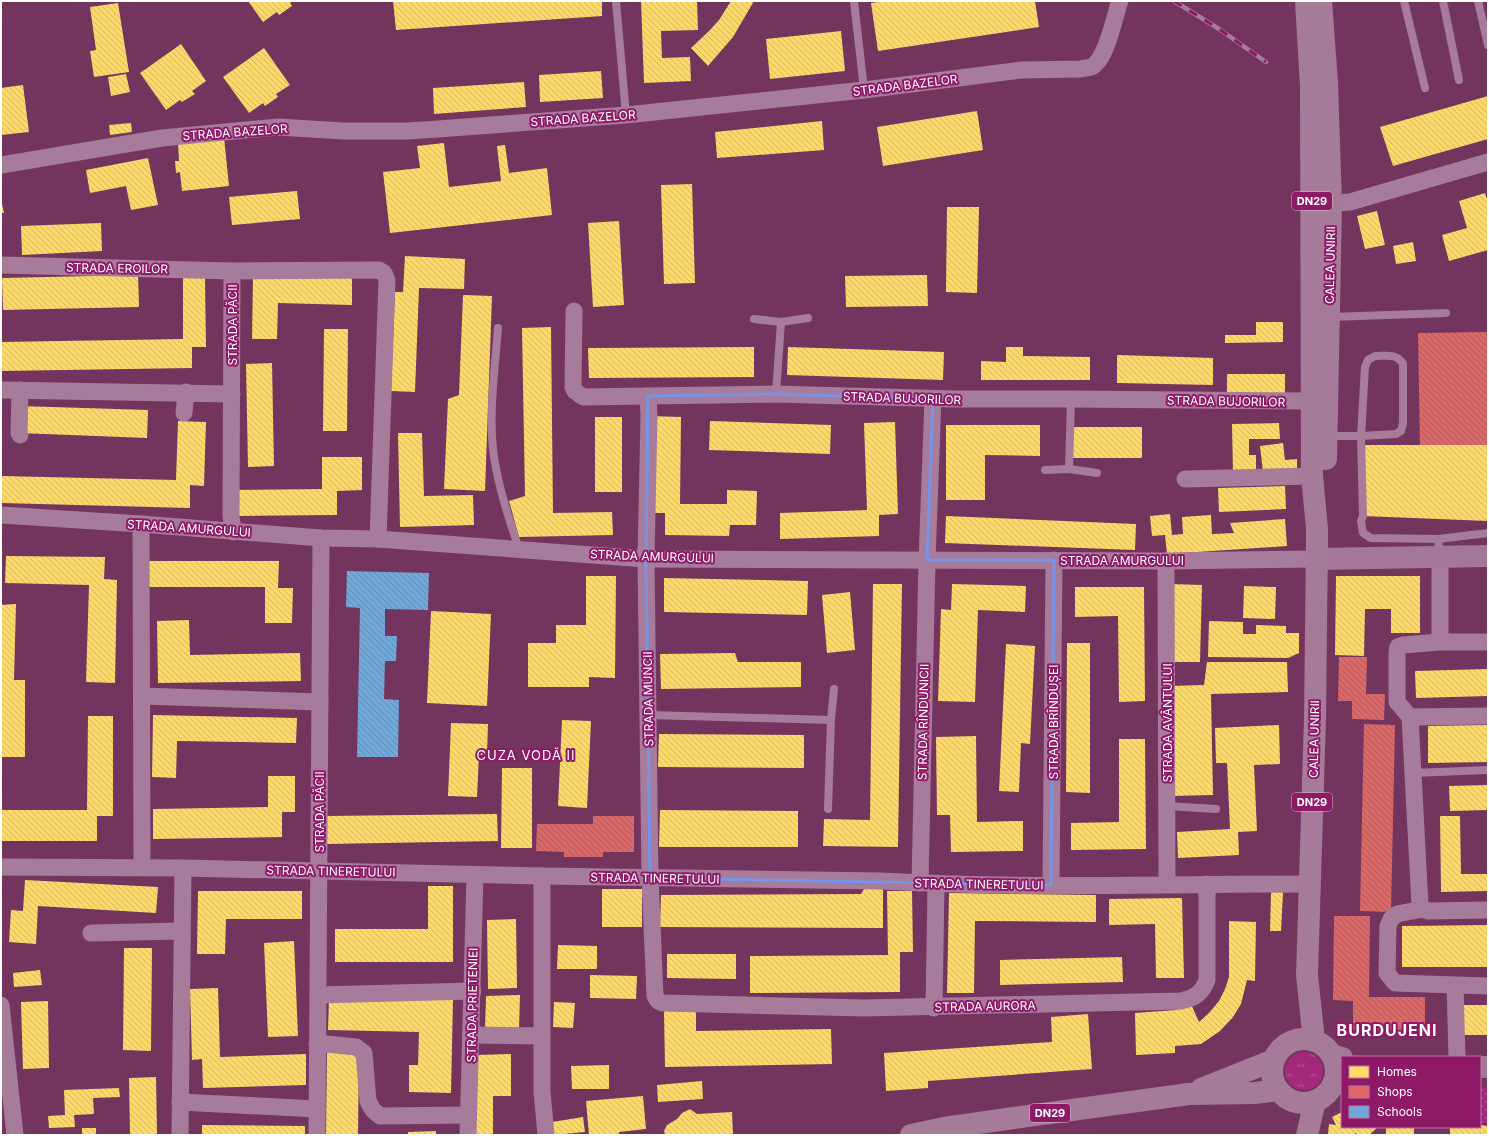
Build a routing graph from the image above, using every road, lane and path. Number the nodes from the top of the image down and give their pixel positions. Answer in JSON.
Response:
{"nodes":[{"id":1,"x":616,"y":1,"type":"edge"},
{"id":2,"x":854,"y":1,"type":"edge"},
{"id":3,"x":1120,"y":1,"type":"edge"},
{"id":4,"x":1306,"y":1,"type":"edge"},
{"id":5,"x":1321,"y":1,"type":"edge"},
{"id":6,"x":1404,"y":1,"type":"edge"},
{"id":7,"x":1443,"y":1,"type":"edge"},
{"id":8,"x":1478,"y":1,"type":"edge"},
{"id":9,"x":1488,"y":45,"type":"edge"},
{"id":10,"x":1460,"y":80,"type":"dead end"},
{"id":11,"x":1425,"y":88,"type":"dead end"},
{"id":12,"x":864,"y":90,"type":"junction"},
{"id":13,"x":626,"y":115,"type":"junction"},
{"id":14,"x":1488,"y":162,"type":"edge"},
{"id":15,"x":1,"y":164,"type":"edge"},
{"id":16,"x":1321,"y":204,"type":"junction"},
{"id":17,"x":1,"y":265,"type":"edge"},
{"id":18,"x":232,"y":271,"type":"junction"},
{"id":19,"x":574,"y":311,"type":"dead end"},
{"id":20,"x":1446,"y":313,"type":"dead end"},
{"id":21,"x":1329,"y":317,"type":"junction"},
{"id":22,"x":808,"y":318,"type":"dead end"},
{"id":23,"x":754,"y":319,"type":"dead end"},
{"id":24,"x":781,"y":322,"type":"junction"},
{"id":25,"x":498,"y":328,"type":"dead end"},
{"id":26,"x":1,"y":390,"type":"edge"},
{"id":27,"x":20,"y":390,"type":"junction"},
{"id":28,"x":186,"y":392,"type":"junction"},
{"id":29,"x":232,"y":394,"type":"junction"},
{"id":30,"x":776,"y":394,"type":"junction"},
{"id":31,"x":648,"y":396,"type":"junction"},
{"id":32,"x":933,"y":399,"type":"junction"},
{"id":33,"x":1071,"y":399,"type":"junction"},
{"id":34,"x":1311,"y":401,"type":"junction"},
{"id":35,"x":184,"y":413,"type":"dead end"},
{"id":36,"x":20,"y":435,"type":"dead end"},
{"id":37,"x":1326,"y":436,"type":"junction"},
{"id":38,"x":1361,"y":436,"type":"junction"},
{"id":39,"x":1069,"y":469,"type":"junction"},
{"id":40,"x":1045,"y":470,"type":"dead end"},
{"id":41,"x":1097,"y":473,"type":"dead end"},
{"id":42,"x":1312,"y":476,"type":"junction"},
{"id":43,"x":1185,"y":479,"type":"dead end"},
{"id":44,"x":1,"y":515,"type":"edge"},
{"id":45,"x":141,"y":524,"type":"junction"},
{"id":46,"x":1317,"y":528,"type":"junction"},
{"id":47,"x":233,"y":532,"type":"junction"},
{"id":48,"x":1488,"y":533,"type":"edge"},
{"id":49,"x":321,"y":538,"type":"junction"},
{"id":50,"x":378,"y":539,"type":"junction"},
{"id":51,"x":1439,"y":547,"type":"junction"},
{"id":52,"x":519,"y":549,"type":"junction"},
{"id":53,"x":1488,"y":556,"type":"edge"},
{"id":54,"x":646,"y":559,"type":"junction"},
{"id":55,"x":1317,"y":559,"type":"junction"},
{"id":56,"x":927,"y":560,"type":"junction"},
{"id":57,"x":1054,"y":560,"type":"junction"},
{"id":58,"x":1166,"y":561,"type":"junction"},
{"id":59,"x":1440,"y":642,"type":"junction"},
{"id":60,"x":1488,"y":642,"type":"edge"},
{"id":61,"x":834,"y":688,"type":"dead end"},
{"id":62,"x":142,"y":696,"type":"junction"},
{"id":63,"x":320,"y":702,"type":"junction"},
{"id":64,"x":649,"y":715,"type":"junction"},
{"id":65,"x":1488,"y":716,"type":"edge"},
{"id":66,"x":1410,"y":717,"type":"junction"},
{"id":67,"x":831,"y":720,"type":"junction"},
{"id":68,"x":1488,"y":770,"type":"edge"},
{"id":69,"x":1413,"y":773,"type":"junction"},
{"id":70,"x":1167,"y":806,"type":"junction"},
{"id":71,"x":828,"y":809,"type":"dead end"},
{"id":72,"x":1216,"y":809,"type":"dead end"},
{"id":73,"x":1,"y":867,"type":"edge"},
{"id":74,"x":142,"y":867,"type":"junction"},
{"id":75,"x":182,"y":868,"type":"junction"},
{"id":76,"x":318,"y":870,"type":"junction"},
{"id":77,"x":474,"y":875,"type":"junction"},
{"id":78,"x":542,"y":876,"type":"junction"},
{"id":79,"x":650,"y":878,"type":"junction"},
{"id":80,"x":928,"y":883,"type":"junction"},
{"id":81,"x":1167,"y":884,"type":"junction"},
{"id":82,"x":1207,"y":884,"type":"junction"},
{"id":83,"x":1310,"y":884,"type":"junction"},
{"id":84,"x":1051,"y":885,"type":"junction"},
{"id":85,"x":1423,"y":910,"type":"junction"},
{"id":86,"x":1488,"y":910,"type":"edge"},
{"id":87,"x":182,"y":931,"type":"junction"},
{"id":88,"x":91,"y":933,"type":"dead end"},
{"id":89,"x":1455,"y":986,"type":"junction"},
{"id":90,"x":1488,"y":986,"type":"edge"},
{"id":91,"x":473,"y":991,"type":"junction"},
{"id":92,"x":318,"y":995,"type":"junction"},
{"id":93,"x":658,"y":1001,"type":"joint"},
{"id":94,"x":1,"y":1005,"type":"edge"},
{"id":95,"x":934,"y":1008,"type":"junction"},
{"id":96,"x":471,"y":1035,"type":"junction"},
{"id":97,"x":542,"y":1036,"type":"junction"},
{"id":98,"x":1304,"y":1041,"type":"junction"},
{"id":99,"x":317,"y":1043,"type":"junction"},
{"id":100,"x":1457,"y":1056,"type":"edge"},
{"id":101,"x":1337,"y":1057,"type":"edge"},
{"id":102,"x":1274,"y":1060,"type":"junction"},
{"id":103,"x":1338,"y":1083,"type":"edge"},
{"id":104,"x":1189,"y":1094,"type":"junction"},
{"id":105,"x":1285,"y":1096,"type":"junction"},
{"id":106,"x":1314,"y":1101,"type":"junction"},
{"id":107,"x":180,"y":1102,"type":"junction"},
{"id":108,"x":317,"y":1109,"type":"junction"},
{"id":109,"x":468,"y":1115,"type":"junction"},
{"id":110,"x":15,"y":1135,"type":"edge"},
{"id":111,"x":180,"y":1135,"type":"edge"},
{"id":112,"x":317,"y":1135,"type":"edge"},
{"id":113,"x":468,"y":1135,"type":"edge"},
{"id":114,"x":546,"y":1135,"type":"edge"},
{"id":115,"x":911,"y":1135,"type":"edge"},
{"id":116,"x":1297,"y":1135,"type":"edge"},
{"id":117,"x":1307,"y":1135,"type":"edge"}],
"edges":[{"from":1,"to":13,"type":"lane"},
{"from":2,"to":12,"type":"lane"},
{"from":3,"to":12,"type":"street","name":"STRADA BAZELOR"},
{"from":4,"to":16,"type":"main road","name":"CALEA UNIRII","number":"DN29"},
{"from":5,"to":16,"type":"main road","name":"CALEA UNIRII","number":"DN29"},
{"from":6,"to":11,"type":"lane"},
{"from":7,"to":10,"type":"lane"},
{"from":8,"to":9,"type":"lane"},
{"from":12,"to":13,"type":"street","name":"STRADA BAZELOR"},
{"from":13,"to":15,"type":"street","name":"STRADA BAZELOR"},
{"from":14,"to":16,"type":"street"},
{"from":16,"to":21,"type":"main road","name":"CALEA UNIRII","number":"DN29"},
{"from":16,"to":34,"type":"main road","name":"CALEA UNIRII","number":"DN29"},
{"from":17,"to":18,"type":"street","name":"STRADA EROILOR"},
{"from":18,"to":29,"type":"street","name":"STRADA PĂCII"},
{"from":18,"to":50,"type":"street","name":"STRADA PĂCII"},
{"from":19,"to":31,"type":"street","name":"STRADA BUJORILOR"},
{"from":20,"to":21,"type":"lane"},
{"from":21,"to":37,"type":"main road","name":"CALEA UNIRII","number":"DN29"},
{"from":22,"to":24,"type":"lane"},
{"from":23,"to":24,"type":"lane"},
{"from":24,"to":30,"type":"lane"},
{"from":25,"to":52,"type":"lane"},
{"from":26,"to":27,"type":"street"},
{"from":27,"to":28,"type":"street"},
{"from":27,"to":36,"type":"street"},
{"from":28,"to":29,"type":"street"},
{"from":28,"to":35,"type":"street"},
{"from":29,"to":47,"type":"street","name":"STRADA PĂCII"},
{"from":30,"to":31,"type":"street","name":"STRADA BUJORILOR"},
{"from":30,"to":32,"type":"street","name":"STRADA BUJORILOR"},
{"from":31,"to":54,"type":"street","name":"STRADA MUNCII"},
{"from":32,"to":33,"type":"street","name":"STRADA BUJORILOR"},
{"from":32,"to":56,"type":"street"},
{"from":33,"to":34,"type":"street","name":"STRADA BUJORILOR"},
{"from":33,"to":39,"type":"lane"},
{"from":34,"to":42,"type":"main road","name":"CALEA UNIRII","number":"DN29"},
{"from":37,"to":38,"type":"lane"},
{"from":37,"to":46,"type":"main road","name":"CALEA UNIRII","number":"DN29"},
{"from":38,"to":38,"type":"lane"},
{"from":38,"to":51,"type":"lane"},
{"from":39,"to":40,"type":"lane"},
{"from":39,"to":41,"type":"lane"},
{"from":42,"to":43,"type":"street"},
{"from":42,"to":46,"type":"main road","name":"CALEA UNIRII","number":"DN29"},
{"from":44,"to":45,"type":"street","name":"STRADA AMURGULUI"},
{"from":45,"to":47,"type":"street","name":"STRADA AMURGULUI"},
{"from":45,"to":62,"type":"street"},
{"from":46,"to":55,"type":"main road","name":"CALEA UNIRII","number":"DN29"},
{"from":47,"to":49,"type":"street","name":"STRADA AMURGULUI"},
{"from":48,"to":51,"type":"lane"},
{"from":49,"to":50,"type":"street","name":"STRADA AMURGULUI"},
{"from":49,"to":63,"type":"street","name":"STRADA PĂCII"},
{"from":50,"to":52,"type":"street","name":"STRADA AMURGULUI"},
{"from":51,"to":53,"type":"street"},
{"from":51,"to":55,"type":"street"},
{"from":51,"to":59,"type":"street"},
{"from":52,"to":54,"type":"street","name":"STRADA AMURGULUI"},
{"from":54,"to":56,"type":"street","name":"STRADA AMURGULUI"},
{"from":54,"to":64,"type":"street","name":"STRADA MUNCII"},
{"from":55,"to":58,"type":"street","name":"STRADA AMURGULUI"},
{"from":55,"to":83,"type":"main road","name":"CALEA UNIRII","number":"DN29"},
{"from":56,"to":57,"type":"street","name":"STRADA AMURGULUI"},
{"from":56,"to":80,"type":"street","name":"STRADA RÎNDUNICII"},
{"from":57,"to":58,"type":"street","name":"STRADA AMURGULUI"},
{"from":57,"to":84,"type":"street","name":"STRADA BRÎNDUȘEI"},
{"from":58,"to":70,"type":"street","name":"STRADA AVÂNTULUI"},
{"from":59,"to":60,"type":"street"},
{"from":59,"to":66,"type":"street"},
{"from":61,"to":67,"type":"lane"},
{"from":62,"to":63,"type":"street"},
{"from":62,"to":74,"type":"street"},
{"from":63,"to":76,"type":"street","name":"STRADA PĂCII"},
{"from":64,"to":67,"type":"lane"},
{"from":64,"to":79,"type":"street","name":"STRADA MUNCII"},
{"from":65,"to":66,"type":"street"},
{"from":66,"to":69,"type":"street"},
{"from":67,"to":71,"type":"lane"},
{"from":68,"to":69,"type":"lane"},
{"from":69,"to":85,"type":"street"},
{"from":70,"to":72,"type":"lane"},
{"from":70,"to":81,"type":"street","name":"STRADA AVÂNTULUI"},
{"from":73,"to":74,"type":"street","name":"STRADA TINERETULUI"},
{"from":74,"to":75,"type":"street","name":"STRADA TINERETULUI"},
{"from":75,"to":76,"type":"street","name":"STRADA TINERETULUI"},
{"from":75,"to":87,"type":"street"},
{"from":76,"to":77,"type":"street","name":"STRADA TINERETULUI"},
{"from":76,"to":92,"type":"street","name":"STRADA PĂCII"},
{"from":77,"to":78,"type":"street","name":"STRADA TINERETULUI"},
{"from":77,"to":91,"type":"street","name":"STRADA PRIETENIEI"},
{"from":78,"to":79,"type":"street","name":"STRADA TINERETULUI"},
{"from":78,"to":97,"type":"street"},
{"from":79,"to":80,"type":"street","name":"STRADA TINERETULUI"},
{"from":79,"to":93,"type":"street","name":"STRADA MUNCII"},
{"from":80,"to":84,"type":"street","name":"STRADA TINERETULUI"},
{"from":80,"to":95,"type":"street","name":"STRADA RÎNDUNICII"},
{"from":81,"to":82,"type":"street","name":"STRADA TINERETULUI"},
{"from":81,"to":84,"type":"street","name":"STRADA TINERETULUI"},
{"from":82,"to":83,"type":"street","name":"STRADA TINERETULUI"},
{"from":82,"to":95,"type":"street","name":"STRADA AURORA"},
{"from":83,"to":98,"type":"main road","name":"CALEA UNIRII","number":"DN29"},
{"from":85,"to":86,"type":"street"},
{"from":85,"to":89,"type":"street"},
{"from":87,"to":88,"type":"street"},
{"from":87,"to":107,"type":"street"},
{"from":89,"to":90,"type":"street"},
{"from":89,"to":100,"type":"street"},
{"from":91,"to":92,"type":"street"},
{"from":91,"to":96,"type":"street","name":"STRADA PRIETENIEI"},
{"from":92,"to":99,"type":"street","name":"STRADA PĂCII"},
{"from":93,"to":95,"type":"street","name":"STRADA AURORA"},
{"from":94,"to":110,"type":"street"},
{"from":96,"to":97,"type":"street"},
{"from":96,"to":109,"type":"street","name":"STRADA PRIETENIEI"},
{"from":97,"to":114,"type":"street"},
{"from":98,"to":101,"type":"main road"},
{"from":98,"to":102,"type":"main road"},
{"from":99,"to":108,"type":"street","name":"STRADA PĂCII"},
{"from":99,"to":109,"type":"street"},
{"from":101,"to":103,"type":"main road"},
{"from":102,"to":104,"type":"main road","number":"DN29"},
{"from":102,"to":105,"type":"main road"},
{"from":103,"to":106,"type":"main road"},
{"from":104,"to":105,"type":"main road","number":"DN29"},
{"from":104,"to":115,"type":"main road","number":"DN29"},
{"from":105,"to":106,"type":"main road","number":"DN29"},
{"from":105,"to":116,"type":"main road"},
{"from":106,"to":117,"type":"main road"},
{"from":107,"to":108,"type":"street"},
{"from":107,"to":111,"type":"street"},
{"from":108,"to":112,"type":"street","name":"STRADA PĂCII"},
{"from":109,"to":113,"type":"street","name":"STRADA PRIETENIEI"}]}
